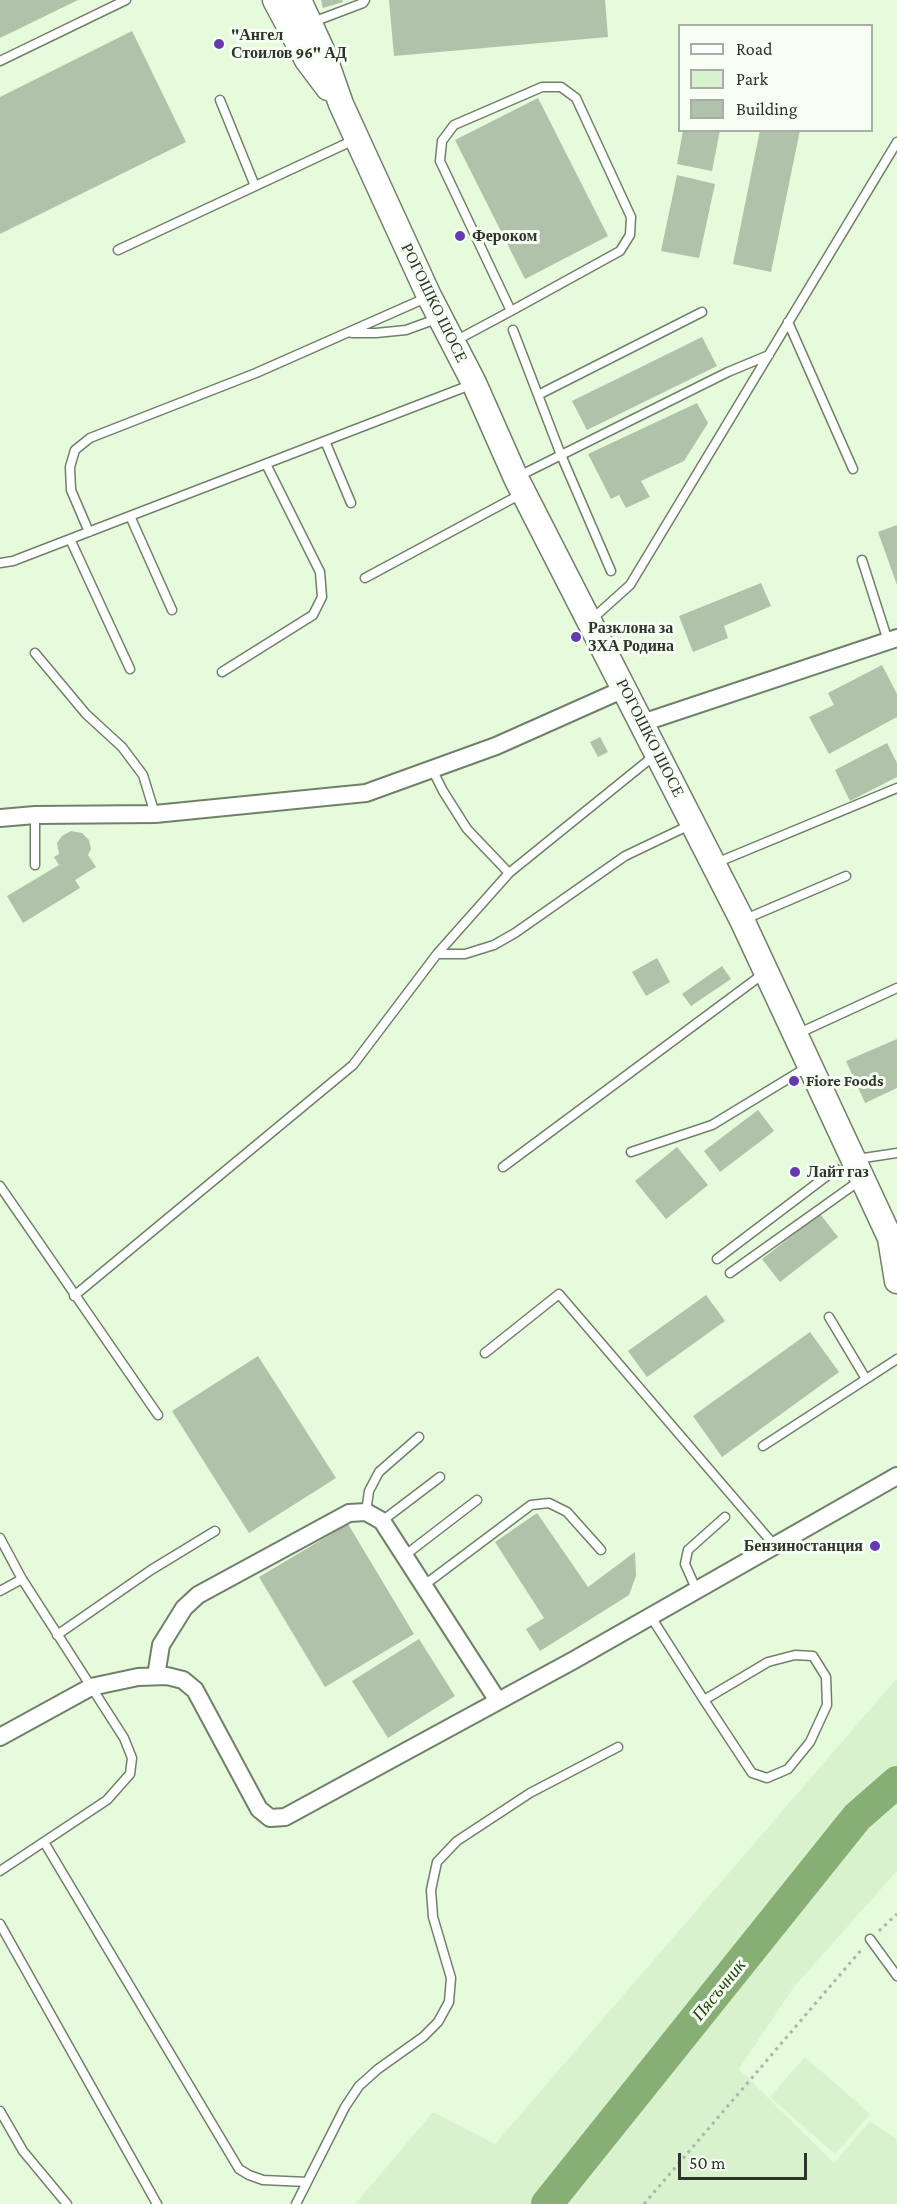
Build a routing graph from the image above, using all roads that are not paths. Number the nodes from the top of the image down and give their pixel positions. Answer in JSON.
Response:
{"nodes":[{"id":1,"x":126,"y":0,"type":"edge"},
{"id":2,"x":276,"y":0,"type":"edge"},
{"id":3,"x":299,"y":0,"type":"edge"},
{"id":4,"x":364,"y":0,"type":"edge"},
{"id":5,"x":310,"y":24,"type":"junction"},
{"id":6,"x":0,"y":62,"type":"edge"},
{"id":7,"x":220,"y":100,"type":"dead end"},
{"id":8,"x":341,"y":104,"type":"junction"},
{"id":9,"x":357,"y":139,"type":"junction"},
{"id":10,"x":897,"y":142,"type":"edge"},
{"id":11,"x":255,"y":186,"type":"junction"},
{"id":12,"x":118,"y":250,"type":"dead end"},
{"id":13,"x":429,"y":297,"type":"junction"},
{"id":14,"x":511,"y":311,"type":"junction"},
{"id":15,"x":702,"y":312,"type":"dead end"},
{"id":16,"x":439,"y":318,"type":"junction"},
{"id":17,"x":788,"y":322,"type":"junction"},
{"id":18,"x":513,"y":330,"type":"dead end"},
{"id":19,"x":346,"y":333,"type":"junction"},
{"id":20,"x":451,"y":343,"type":"junction"},
{"id":21,"x":769,"y":355,"type":"junction"},
{"id":22,"x":474,"y":383,"type":"junction"},
{"id":23,"x":538,"y":395,"type":"junction"},
{"id":24,"x":325,"y":441,"type":"junction"},
{"id":25,"x":561,"y":455,"type":"junction"},
{"id":26,"x":266,"y":464,"type":"junction"},
{"id":27,"x":853,"y":469,"type":"dead end"},
{"id":28,"x":519,"y":485,"type":"junction"},
{"id":29,"x":351,"y":503,"type":"dead end"},
{"id":30,"x":130,"y":516,"type":"junction"},
{"id":31,"x":89,"y":532,"type":"junction"},
{"id":32,"x":70,"y":539,"type":"junction"},
{"id":33,"x":862,"y":560,"type":"dead end"},
{"id":34,"x":0,"y":563,"type":"edge"},
{"id":35,"x":610,"y":571,"type":"dead end"},
{"id":36,"x":365,"y":578,"type":"dead end"},
{"id":37,"x":172,"y":610,"type":"dead end"},
{"id":38,"x":590,"y":622,"type":"junction"},
{"id":39,"x":892,"y":639,"type":"edge"},
{"id":40,"x":35,"y":653,"type":"dead end"},
{"id":41,"x":130,"y":669,"type":"dead end"},
{"id":42,"x":222,"y":672,"type":"dead end"},
{"id":43,"x":624,"y":688,"type":"junction"},
{"id":44,"x":642,"y":723,"type":"junction"},
{"id":45,"x":657,"y":753,"type":"junction"},
{"id":46,"x":432,"y":769,"type":"junction"},
{"id":47,"x":897,"y":788,"type":"edge"},
{"id":48,"x":155,"y":814,"type":"junction"},
{"id":49,"x":35,"y":815,"type":"junction"},
{"id":50,"x":0,"y":818,"type":"edge"},
{"id":51,"x":693,"y":824,"type":"junction"},
{"id":52,"x":713,"y":864,"type":"junction"},
{"id":53,"x":35,"y":865,"type":"dead end"},
{"id":54,"x":510,"y":873,"type":"junction"},
{"id":55,"x":846,"y":876,"type":"dead end"},
{"id":56,"x":742,"y":920,"type":"junction"},
{"id":57,"x":437,"y":954,"type":"junction"},
{"id":58,"x":766,"y":972,"type":"junction"},
{"id":59,"x":897,"y":988,"type":"edge"},
{"id":60,"x":795,"y":1035,"type":"junction"},
{"id":61,"x":809,"y":1065,"type":"junction"},
{"id":62,"x":896,"y":1151,"type":"edge"},
{"id":63,"x":631,"y":1152,"type":"dead end"},
{"id":64,"x":503,"y":1167,"type":"dead end"},
{"id":65,"x":850,"y":1169,"type":"junction"},
{"id":66,"x":0,"y":1186,"type":"edge"},
{"id":67,"x":717,"y":1259,"type":"dead end"},
{"id":68,"x":730,"y":1273,"type":"dead end"},
{"id":69,"x":897,"y":1281,"type":"edge"},
{"id":70,"x":74,"y":1296,"type":"junction"},
{"id":71,"x":829,"y":1317,"type":"dead end"},
{"id":72,"x":485,"y":1353,"type":"dead end"},
{"id":73,"x":897,"y":1359,"type":"edge"},
{"id":74,"x":866,"y":1380,"type":"junction"},
{"id":75,"x":158,"y":1415,"type":"dead end"},
{"id":76,"x":419,"y":1437,"type":"dead end"},
{"id":77,"x":763,"y":1446,"type":"dead end"},
{"id":78,"x":897,"y":1476,"type":"edge"},
{"id":79,"x":440,"y":1477,"type":"dead end"},
{"id":80,"x":477,"y":1500,"type":"dead end"},
{"id":81,"x":366,"y":1512,"type":"junction"},
{"id":82,"x":725,"y":1517,"type":"dead end"},
{"id":83,"x":382,"y":1521,"type":"junction"},
{"id":84,"x":215,"y":1531,"type":"dead end"},
{"id":85,"x":0,"y":1538,"type":"edge"},
{"id":86,"x":775,"y":1546,"type":"junction"},
{"id":87,"x":601,"y":1550,"type":"dead end"},
{"id":88,"x":404,"y":1556,"type":"junction"},
{"id":89,"x":22,"y":1579,"type":"junction"},
{"id":90,"x":423,"y":1586,"type":"junction"},
{"id":91,"x":0,"y":1591,"type":"edge"},
{"id":92,"x":697,"y":1591,"type":"junction"},
{"id":93,"x":651,"y":1617,"type":"junction"},
{"id":94,"x":57,"y":1635,"type":"junction"},
{"id":95,"x":156,"y":1676,"type":"junction"},
{"id":96,"x":91,"y":1687,"type":"junction"},
{"id":97,"x":704,"y":1700,"type":"junction"},
{"id":98,"x":498,"y":1701,"type":"junction"},
{"id":99,"x":0,"y":1737,"type":"edge"},
{"id":100,"x":618,"y":1747,"type":"dead end"},
{"id":101,"x":44,"y":1842,"type":"junction"},
{"id":102,"x":0,"y":1871,"type":"edge"},
{"id":103,"x":0,"y":1924,"type":"edge"},
{"id":104,"x":870,"y":1939,"type":"road end"},
{"id":105,"x":897,"y":1976,"type":"edge"},
{"id":106,"x":0,"y":2111,"type":"edge"},
{"id":107,"x":307,"y":2182,"type":"junction"},
{"id":108,"x":67,"y":2204,"type":"edge"},
{"id":109,"x":157,"y":2204,"type":"edge"},
{"id":110,"x":296,"y":2204,"type":"edge"}],
"edges":[{"from":1,"to":6,"type":"lane"},
{"from":2,"to":8,"type":"main road","name":"РОГОШКО ШОСЕ"},
{"from":3,"to":5,"type":"main road","name":"РОГОШКО ШОСЕ"},
{"from":4,"to":5,"type":"lane"},
{"from":5,"to":8,"type":"main road","name":"РОГОШКО ШОСЕ"},
{"from":7,"to":11,"type":"lane"},
{"from":8,"to":9,"type":"main road","name":"РОГОШКО ШОСЕ"},
{"from":9,"to":11,"type":"lane"},
{"from":9,"to":13,"type":"main road","name":"РОГОШКО ШОСЕ"},
{"from":10,"to":17,"type":"lane"},
{"from":11,"to":12,"type":"lane"},
{"from":13,"to":16,"type":"main road","name":"РОГОШКО ШОСЕ"},
{"from":13,"to":19,"type":"lane"},
{"from":14,"to":14,"type":"lane"},
{"from":14,"to":20,"type":"lane"},
{"from":15,"to":23,"type":"lane"},
{"from":16,"to":19,"type":"lane"},
{"from":16,"to":20,"type":"main road","name":"РОГОШКО ШОСЕ"},
{"from":17,"to":21,"type":"lane"},
{"from":17,"to":27,"type":"lane"},
{"from":18,"to":23,"type":"lane"},
{"from":19,"to":31,"type":"lane"},
{"from":20,"to":22,"type":"main road","name":"РОГОШКО ШОСЕ"},
{"from":21,"to":25,"type":"lane"},
{"from":21,"to":38,"type":"lane"},
{"from":22,"to":24,"type":"lane"},
{"from":22,"to":28,"type":"main road","name":"РОГОШКО ШОСЕ"},
{"from":23,"to":25,"type":"lane"},
{"from":24,"to":26,"type":"lane"},
{"from":24,"to":29,"type":"lane"},
{"from":25,"to":28,"type":"lane"},
{"from":25,"to":35,"type":"lane"},
{"from":26,"to":30,"type":"lane"},
{"from":26,"to":42,"type":"lane"},
{"from":28,"to":36,"type":"lane"},
{"from":28,"to":38,"type":"main road","name":"РОГОШКО ШОСЕ"},
{"from":30,"to":31,"type":"lane"},
{"from":30,"to":37,"type":"lane"},
{"from":31,"to":32,"type":"lane"},
{"from":32,"to":34,"type":"lane"},
{"from":32,"to":41,"type":"lane"},
{"from":33,"to":39,"type":"lane"},
{"from":38,"to":43,"type":"main road","name":"РОГОШКО ШОСЕ"},
{"from":39,"to":44,"type":"street"},
{"from":40,"to":48,"type":"lane"},
{"from":43,"to":44,"type":"main road","name":"РОГОШКО ШОСЕ"},
{"from":43,"to":46,"type":"street"},
{"from":44,"to":45,"type":"main road","name":"РОГОШКО ШОСЕ"},
{"from":45,"to":51,"type":"main road","name":"РОГОШКО ШОСЕ"},
{"from":45,"to":54,"type":"lane"},
{"from":46,"to":48,"type":"street"},
{"from":46,"to":54,"type":"lane"},
{"from":47,"to":52,"type":"lane"},
{"from":48,"to":49,"type":"street"},
{"from":49,"to":50,"type":"street"},
{"from":49,"to":53,"type":"lane"},
{"from":51,"to":52,"type":"main road","name":"РОГОШКО ШОСЕ"},
{"from":51,"to":57,"type":"lane"},
{"from":52,"to":56,"type":"main road","name":"РОГОШКО ШОСЕ"},
{"from":54,"to":57,"type":"lane"},
{"from":55,"to":56,"type":"lane"},
{"from":56,"to":58,"type":"main road","name":"РОГОШКО ШОСЕ"},
{"from":57,"to":70,"type":"lane"},
{"from":58,"to":60,"type":"main road","name":"РОГОШКО ШОСЕ"},
{"from":58,"to":64,"type":"lane"},
{"from":59,"to":60,"type":"lane"},
{"from":60,"to":61,"type":"main road","name":"РОГОШКО ШОСЕ"},
{"from":61,"to":63,"type":"lane"},
{"from":61,"to":65,"type":"main road","name":"РОГОШКО ШОСЕ"},
{"from":62,"to":65,"type":"lane"},
{"from":65,"to":67,"type":"lane"},
{"from":65,"to":68,"type":"lane"},
{"from":65,"to":69,"type":"main road","name":"РОГОШКО ШОСЕ"},
{"from":66,"to":70,"type":"lane"},
{"from":70,"to":75,"type":"lane"},
{"from":71,"to":74,"type":"lane"},
{"from":72,"to":86,"type":"lane"},
{"from":73,"to":74,"type":"lane"},
{"from":74,"to":77,"type":"lane"},
{"from":76,"to":81,"type":"lane"},
{"from":78,"to":86,"type":"street"},
{"from":79,"to":83,"type":"lane"},
{"from":80,"to":88,"type":"lane"},
{"from":81,"to":83,"type":"street"},
{"from":81,"to":95,"type":"street"},
{"from":82,"to":92,"type":"lane"},
{"from":83,"to":88,"type":"street"},
{"from":84,"to":94,"type":"lane"},
{"from":85,"to":89,"type":"lane"},
{"from":86,"to":92,"type":"street"},
{"from":87,"to":90,"type":"lane"},
{"from":88,"to":90,"type":"street"},
{"from":89,"to":91,"type":"lane"},
{"from":89,"to":94,"type":"lane"},
{"from":90,"to":98,"type":"street"},
{"from":92,"to":93,"type":"street"},
{"from":93,"to":97,"type":"lane"},
{"from":93,"to":98,"type":"street"},
{"from":94,"to":96,"type":"lane"},
{"from":95,"to":96,"type":"street"},
{"from":95,"to":98,"type":"street"},
{"from":96,"to":99,"type":"street"},
{"from":96,"to":101,"type":"lane"},
{"from":97,"to":97,"type":"lane"},
{"from":100,"to":107,"type":"lane"},
{"from":101,"to":102,"type":"lane"},
{"from":101,"to":107,"type":"lane"},
{"from":103,"to":109,"type":"lane"},
{"from":104,"to":105,"type":"lane"},
{"from":106,"to":108,"type":"lane"},
{"from":107,"to":110,"type":"lane"}]}
